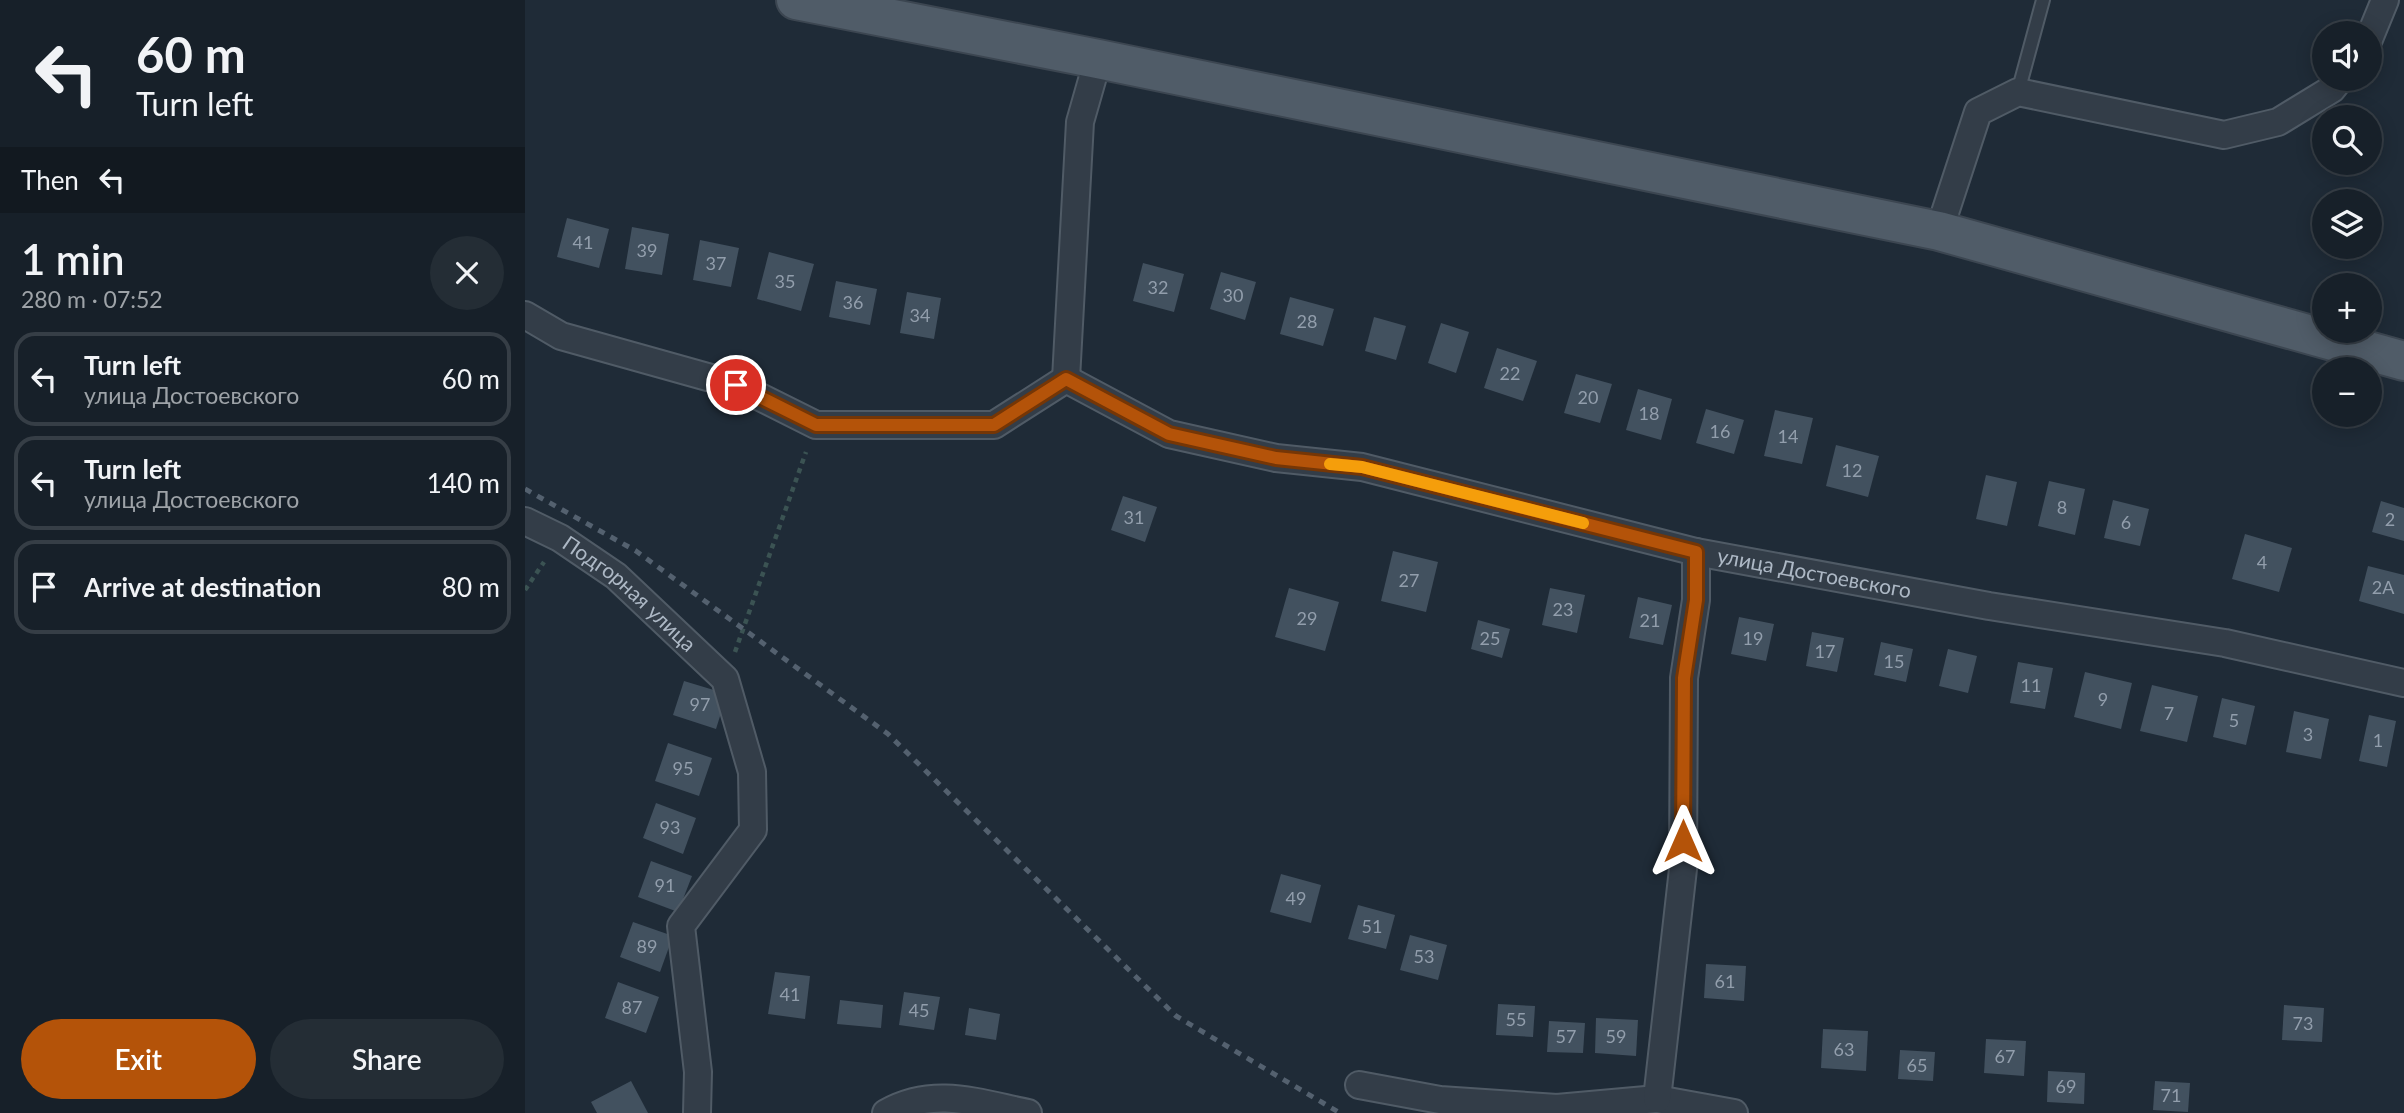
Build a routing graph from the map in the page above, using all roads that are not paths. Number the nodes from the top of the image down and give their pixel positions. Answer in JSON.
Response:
{"nodes":[{"id":1,"x":796,"y":0,"type":"edge"},
{"id":2,"x":2042,"y":0,"type":"edge"},
{"id":3,"x":2385,"y":0,"type":"edge"},
{"id":4,"x":2376,"y":21,"type":"edge"},
{"id":5,"x":1098,"y":59,"type":"junction"},
{"id":6,"x":2329,"y":91,"type":"edge"},
{"id":7,"x":2018,"y":92,"type":"junction"},
{"id":8,"x":1939,"y":231,"type":"junction"},
{"id":9,"x":525,"y":315,"type":"edge"},
{"id":10,"x":2404,"y":361,"type":"edge"},
{"id":11,"x":1066,"y":379,"type":"junction"},
{"id":12,"x":525,"y":520,"type":"edge"},
{"id":13,"x":1696,"y":552,"type":"junction"},
{"id":14,"x":2404,"y":682,"type":"edge"},
{"id":15,"x":1359,"y":1085,"type":"dead end"},
{"id":16,"x":1657,"y":1099,"type":"junction"},
{"id":17,"x":697,"y":1113,"type":"edge"},
{"id":18,"x":886,"y":1113,"type":"edge"},
{"id":19,"x":1028,"y":1113,"type":"edge"},
{"id":20,"x":1734,"y":1113,"type":"edge"}],
"edges":[{"from":1,"to":5,"type":"main road"},
{"from":2,"to":7,"type":"lane"},
{"from":3,"to":4,"type":"street"},
{"from":5,"to":8,"type":"main road"},
{"from":5,"to":11,"type":"street"},
{"from":6,"to":7,"type":"street"},
{"from":7,"to":8,"type":"street"},
{"from":8,"to":10,"type":"main road"},
{"from":9,"to":11,"type":"street"},
{"from":11,"to":13,"type":"street","name":"улица Достоевского"},
{"from":12,"to":17,"type":"street","name":"Подгорная улица"},
{"from":13,"to":14,"type":"street","name":"улица Достоевского"},
{"from":13,"to":16,"type":"street"},
{"from":15,"to":16,"type":"street"},
{"from":16,"to":20,"type":"street"},
{"from":18,"to":19,"type":"street"}]}
